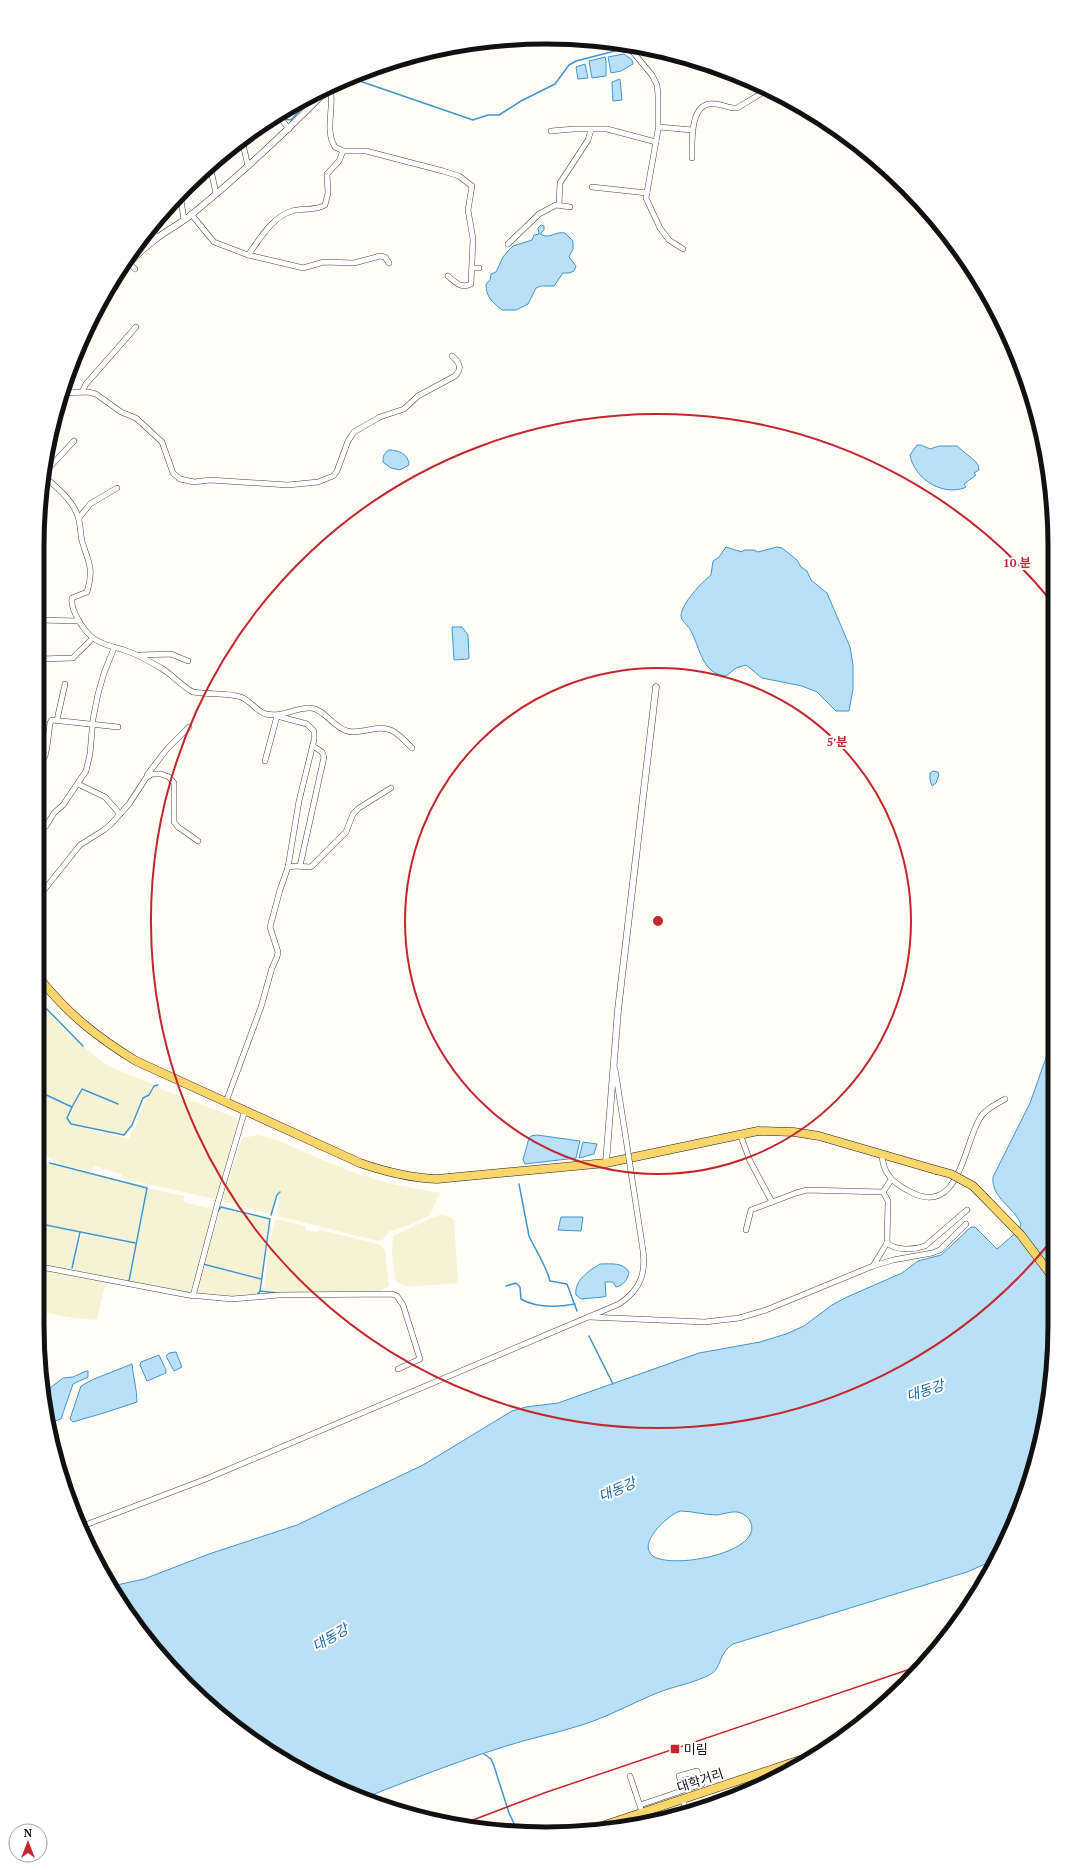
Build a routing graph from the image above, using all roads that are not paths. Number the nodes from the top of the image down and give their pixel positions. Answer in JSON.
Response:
{"nodes":[{"id":1,"x":633,"y":52,"type":"edge"},
{"id":2,"x":331,"y":93,"type":"edge"},
{"id":3,"x":762,"y":93,"type":"edge"},
{"id":4,"x":318,"y":99,"type":"edge"},
{"id":5,"x":282,"y":120,"type":"edge"},
{"id":6,"x":659,"y":127,"type":"junction"},
{"id":7,"x":289,"y":129,"type":"junction"},
{"id":8,"x":591,"y":130,"type":"junction"},
{"id":9,"x":692,"y":130,"type":"junction"},
{"id":10,"x":551,"y":131,"type":"dead end"},
{"id":11,"x":656,"y":142,"type":"junction"},
{"id":12,"x":243,"y":146,"type":"edge"},
{"id":13,"x":343,"y":151,"type":"junction"},
{"id":14,"x":692,"y":158,"type":"dead end"},
{"id":15,"x":248,"y":166,"type":"junction"},
{"id":16,"x":211,"y":172,"type":"edge"},
{"id":17,"x":592,"y":187,"type":"dead end"},
{"id":18,"x":216,"y":193,"type":"junction"},
{"id":19,"x":647,"y":193,"type":"junction"},
{"id":20,"x":181,"y":202,"type":"edge"},
{"id":21,"x":559,"y":204,"type":"junction"},
{"id":22,"x":570,"y":207,"type":"dead end"},
{"id":23,"x":191,"y":214,"type":"junction"},
{"id":24,"x":184,"y":220,"type":"junction"},
{"id":25,"x":154,"y":233,"type":"edge"},
{"id":26,"x":157,"y":238,"type":"junction"},
{"id":27,"x":508,"y":244,"type":"dead end"},
{"id":28,"x":683,"y":249,"type":"dead end"},
{"id":29,"x":248,"y":255,"type":"junction"},
{"id":30,"x":137,"y":256,"type":"edge"},
{"id":31,"x":388,"y":264,"type":"dead end"},
{"id":32,"x":131,"y":265,"type":"edge"},
{"id":33,"x":473,"y":268,"type":"junction"},
{"id":34,"x":479,"y":268,"type":"dead end"},
{"id":35,"x":135,"y":269,"type":"dead end"},
{"id":36,"x":448,"y":276,"type":"dead end"},
{"id":37,"x":136,"y":327,"type":"dead end"},
{"id":38,"x":452,"y":356,"type":"dead end"},
{"id":39,"x":82,"y":392,"type":"junction"},
{"id":40,"x":69,"y":393,"type":"edge"},
{"id":41,"x":74,"y":441,"type":"dead end"},
{"id":42,"x":51,"y":466,"type":"edge"},
{"id":43,"x":48,"y":481,"type":"edge"},
{"id":44,"x":117,"y":488,"type":"dead end"},
{"id":45,"x":79,"y":518,"type":"junction"},
{"id":46,"x":44,"y":620,"type":"edge"},
{"id":47,"x":79,"y":621,"type":"junction"},
{"id":48,"x":92,"y":638,"type":"junction"},
{"id":49,"x":114,"y":648,"type":"junction"},
{"id":50,"x":139,"y":655,"type":"junction"},
{"id":51,"x":44,"y":659,"type":"edge"},
{"id":52,"x":188,"y":661,"type":"dead end"},
{"id":53,"x":65,"y":684,"type":"dead end"},
{"id":54,"x":656,"y":687,"type":"dead end"},
{"id":55,"x":277,"y":716,"type":"junction"},
{"id":56,"x":57,"y":720,"type":"junction"},
{"id":57,"x":92,"y":725,"type":"junction"},
{"id":58,"x":118,"y":727,"type":"dead end"},
{"id":59,"x":189,"y":728,"type":"dead end"},
{"id":60,"x":313,"y":746,"type":"junction"},
{"id":61,"x":412,"y":748,"type":"dead end"},
{"id":62,"x":44,"y":758,"type":"edge"},
{"id":63,"x":265,"y":761,"type":"dead end"},
{"id":64,"x":146,"y":778,"type":"junction"},
{"id":65,"x":78,"y":784,"type":"junction"},
{"id":66,"x":391,"y":788,"type":"dead end"},
{"id":67,"x":120,"y":814,"type":"junction"},
{"id":68,"x":44,"y":828,"type":"edge"},
{"id":69,"x":198,"y":842,"type":"dead end"},
{"id":70,"x":300,"y":866,"type":"junction"},
{"id":71,"x":288,"y":867,"type":"junction"},
{"id":72,"x":44,"y":891,"type":"edge"},
{"id":73,"x":44,"y":984,"type":"edge"},
{"id":74,"x":615,"y":1066,"type":"junction"},
{"id":75,"x":1005,"y":1099,"type":"dead end"},
{"id":76,"x":226,"y":1102,"type":"junction"},
{"id":77,"x":245,"y":1110,"type":"junction"},
{"id":78,"x":740,"y":1134,"type":"junction"},
{"id":79,"x":882,"y":1155,"type":"junction"},
{"id":80,"x":606,"y":1163,"type":"junction"},
{"id":81,"x":891,"y":1180,"type":"junction"},
{"id":82,"x":883,"y":1192,"type":"junction"},
{"id":83,"x":772,"y":1202,"type":"junction"},
{"id":84,"x":967,"y":1210,"type":"dead end"},
{"id":85,"x":966,"y":1224,"type":"dead end"},
{"id":86,"x":746,"y":1230,"type":"dead end"},
{"id":87,"x":887,"y":1243,"type":"junction"},
{"id":88,"x":873,"y":1266,"type":"junction"},
{"id":89,"x":44,"y":1268,"type":"edge"},
{"id":90,"x":1048,"y":1271,"type":"edge"},
{"id":91,"x":193,"y":1296,"type":"junction"},
{"id":92,"x":588,"y":1317,"type":"junction"},
{"id":93,"x":398,"y":1369,"type":"dead end"},
{"id":94,"x":86,"y":1525,"type":"edge"},
{"id":95,"x":796,"y":1761,"type":"edge"},
{"id":96,"x":630,"y":1776,"type":"dead end"},
{"id":97,"x":683,"y":1794,"type":"junction"},
{"id":98,"x":685,"y":1807,"type":"edge"},
{"id":99,"x":641,"y":1808,"type":"junction"},
{"id":100,"x":605,"y":1824,"type":"edge"}],
"edges":[{"from":1,"to":6,"type":"street"},
{"from":2,"to":13,"type":"street"},
{"from":3,"to":9,"type":"street"},
{"from":4,"to":7,"type":"street"},
{"from":5,"to":7,"type":"street"},
{"from":6,"to":9,"type":"street"},
{"from":6,"to":11,"type":"street"},
{"from":7,"to":15,"type":"street"},
{"from":8,"to":10,"type":"street"},
{"from":8,"to":11,"type":"street"},
{"from":8,"to":21,"type":"street"},
{"from":9,"to":14,"type":"street"},
{"from":11,"to":19,"type":"street"},
{"from":12,"to":15,"type":"street"},
{"from":13,"to":29,"type":"street"},
{"from":13,"to":33,"type":"street"},
{"from":15,"to":18,"type":"street"},
{"from":16,"to":18,"type":"street"},
{"from":17,"to":19,"type":"street"},
{"from":18,"to":23,"type":"street"},
{"from":19,"to":28,"type":"street"},
{"from":20,"to":24,"type":"street"},
{"from":21,"to":22,"type":"street"},
{"from":21,"to":27,"type":"street"},
{"from":23,"to":24,"type":"street"},
{"from":23,"to":29,"type":"street"},
{"from":24,"to":26,"type":"street"},
{"from":25,"to":26,"type":"street"},
{"from":26,"to":30,"type":"street"},
{"from":29,"to":31,"type":"street"},
{"from":32,"to":35,"type":"street"},
{"from":33,"to":34,"type":"street"},
{"from":33,"to":36,"type":"street"},
{"from":37,"to":39,"type":"street"},
{"from":38,"to":39,"type":"street"},
{"from":39,"to":40,"type":"street"},
{"from":41,"to":42,"type":"street"},
{"from":43,"to":45,"type":"street"},
{"from":44,"to":45,"type":"street"},
{"from":45,"to":47,"type":"street"},
{"from":46,"to":47,"type":"street"},
{"from":47,"to":48,"type":"street"},
{"from":48,"to":49,"type":"street"},
{"from":48,"to":51,"type":"street"},
{"from":49,"to":50,"type":"street"},
{"from":49,"to":57,"type":"street"},
{"from":50,"to":52,"type":"street"},
{"from":50,"to":55,"type":"street"},
{"from":53,"to":56,"type":"street"},
{"from":54,"to":74,"type":"street"},
{"from":55,"to":60,"type":"street"},
{"from":55,"to":61,"type":"street"},
{"from":55,"to":63,"type":"street"},
{"from":56,"to":57,"type":"street"},
{"from":56,"to":62,"type":"street"},
{"from":57,"to":58,"type":"street"},
{"from":57,"to":65,"type":"street"},
{"from":59,"to":64,"type":"street"},
{"from":60,"to":70,"type":"street"},
{"from":60,"to":71,"type":"street"},
{"from":64,"to":67,"type":"street"},
{"from":64,"to":69,"type":"street"},
{"from":65,"to":67,"type":"street"},
{"from":65,"to":68,"type":"street"},
{"from":66,"to":70,"type":"street"},
{"from":67,"to":72,"type":"street"},
{"from":70,"to":71,"type":"street"},
{"from":71,"to":76,"type":"street"},
{"from":73,"to":76,"type":"main road"},
{"from":74,"to":80,"type":"street"},
{"from":74,"to":92,"type":"street","bridge":true},
{"from":75,"to":81,"type":"street"},
{"from":76,"to":77,"type":"main road"},
{"from":77,"to":80,"type":"main road"},
{"from":77,"to":91,"type":"street"},
{"from":78,"to":79,"type":"main road"},
{"from":78,"to":80,"type":"main road"},
{"from":78,"to":83,"type":"street"},
{"from":79,"to":81,"type":"street"},
{"from":79,"to":90,"type":"main road","bridge":true},
{"from":81,"to":82,"type":"street"},
{"from":82,"to":83,"type":"street"},
{"from":82,"to":87,"type":"street"},
{"from":83,"to":86,"type":"street"},
{"from":84,"to":87,"type":"street"},
{"from":85,"to":88,"type":"street"},
{"from":87,"to":88,"type":"street"},
{"from":88,"to":92,"type":"street"},
{"from":89,"to":91,"type":"street"},
{"from":91,"to":93,"type":"street"},
{"from":92,"to":94,"type":"street"},
{"from":95,"to":97,"type":"main road","name":"대학거리"},
{"from":96,"to":99,"type":"street"},
{"from":97,"to":97,"type":"street"},
{"from":97,"to":98,"type":"street"},
{"from":97,"to":99,"type":"main road","name":"대학거리"},
{"from":99,"to":100,"type":"main road","name":"대학거리"}]}
